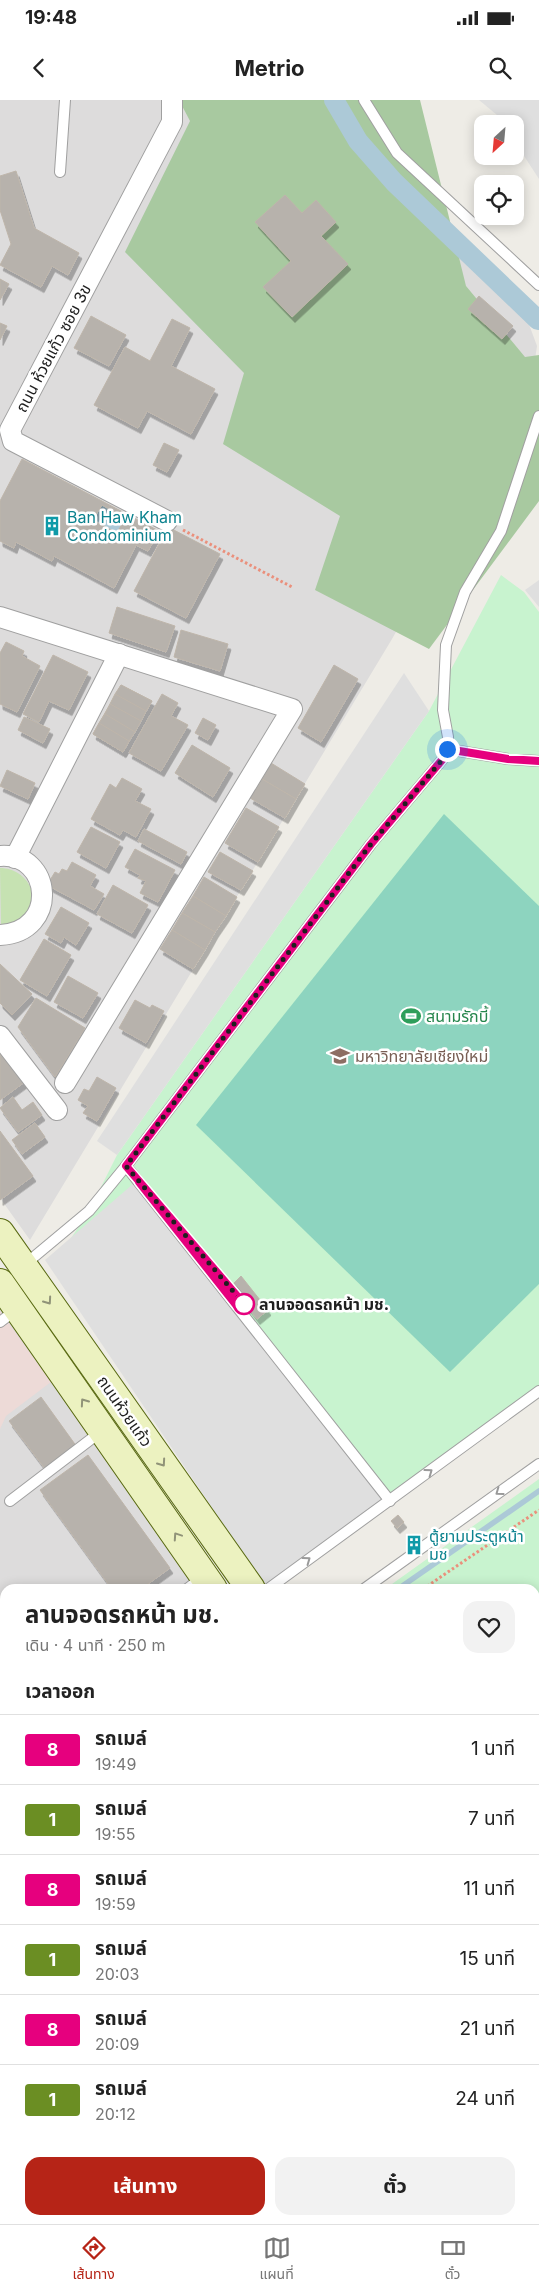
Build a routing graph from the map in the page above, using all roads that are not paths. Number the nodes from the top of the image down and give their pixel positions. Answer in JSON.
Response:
{"nodes":[{"id":1,"x":65,"y":100,"type":"edge"},
{"id":2,"x":172,"y":100,"type":"edge"},
{"id":3,"x":364,"y":100,"type":"edge"},
{"id":4,"x":60,"y":172,"type":"dead end"},
{"id":5,"x":539,"y":285,"type":"edge"},
{"id":6,"x":539,"y":416,"type":"edge"},
{"id":7,"x":167,"y":521,"type":"road end"},
{"id":8,"x":0,"y":617,"type":"edge"},
{"id":9,"x":119,"y":654,"type":"junction"},
{"id":10,"x":447,"y":749,"type":"junction"},
{"id":11,"x":539,"y":762,"type":"edge"},
{"id":12,"x":7,"y":857,"type":"edge"},
{"id":13,"x":0,"y":935,"type":"edge"},
{"id":14,"x":0,"y":1036,"type":"edge"},
{"id":15,"x":65,"y":1083,"type":"dead end"},
{"id":16,"x":56,"y":1110,"type":"dead end"},
{"id":17,"x":126,"y":1166,"type":"junction"},
{"id":18,"x":0,"y":1233,"type":"edge"},
{"id":19,"x":23,"y":1266,"type":"junction"},
{"id":20,"x":0,"y":1282,"type":"edge"},
{"id":21,"x":244,"y":1304,"type":"dead end"},
{"id":22,"x":9,"y":1315,"type":"edge"},
{"id":23,"x":539,"y":1391,"type":"edge"},
{"id":24,"x":104,"y":1430,"type":"junction"},
{"id":25,"x":539,"y":1464,"type":"edge"},
{"id":26,"x":10,"y":1501,"type":"dead end"},
{"id":27,"x":390,"y":1501,"type":"junction"},
{"id":28,"x":200,"y":1584,"type":"edge"},
{"id":29,"x":247,"y":1584,"type":"edge"},
{"id":30,"x":275,"y":1584,"type":"edge"},
{"id":31,"x":371,"y":1584,"type":"edge"}],
"edges":[{"from":1,"to":4,"type":"lane"},
{"from":2,"to":7,"type":"street","name":"ถนน ห้วยแก้ว ซอย 3ข"},
{"from":3,"to":5,"type":"lane"},
{"from":6,"to":10,"type":"lane"},
{"from":8,"to":9,"type":"street"},
{"from":9,"to":12,"type":"street"},
{"from":9,"to":15,"type":"street"},
{"from":10,"to":11,"type":"lane"},
{"from":10,"to":17,"type":"lane"},
{"from":12,"to":13,"type":"street"},
{"from":14,"to":16,"type":"street"},
{"from":17,"to":19,"type":"lane"},
{"from":17,"to":21,"type":"lane"},
{"from":17,"to":27,"type":"lane"},
{"from":18,"to":19,"type":"main road","name":"ถนนห้วยแก้ว"},
{"from":19,"to":29,"type":"main road","name":"ถนนห้วยแก้ว","one_way":true},
{"from":20,"to":22,"type":"main road","name":"ถนนห้วยแก้ว"},
{"from":24,"to":22,"type":"main road","name":"ถนนห้วยแก้ว","one_way":true},
{"from":27,"to":23,"type":"lane","one_way":true},
{"from":24,"to":26,"type":"lane"},
{"from":28,"to":24,"type":"main road","name":"ถนนห้วยแก้ว","one_way":true},
{"from":25,"to":31,"type":"lane","one_way":true},
{"from":30,"to":27,"type":"lane","one_way":true}]}
